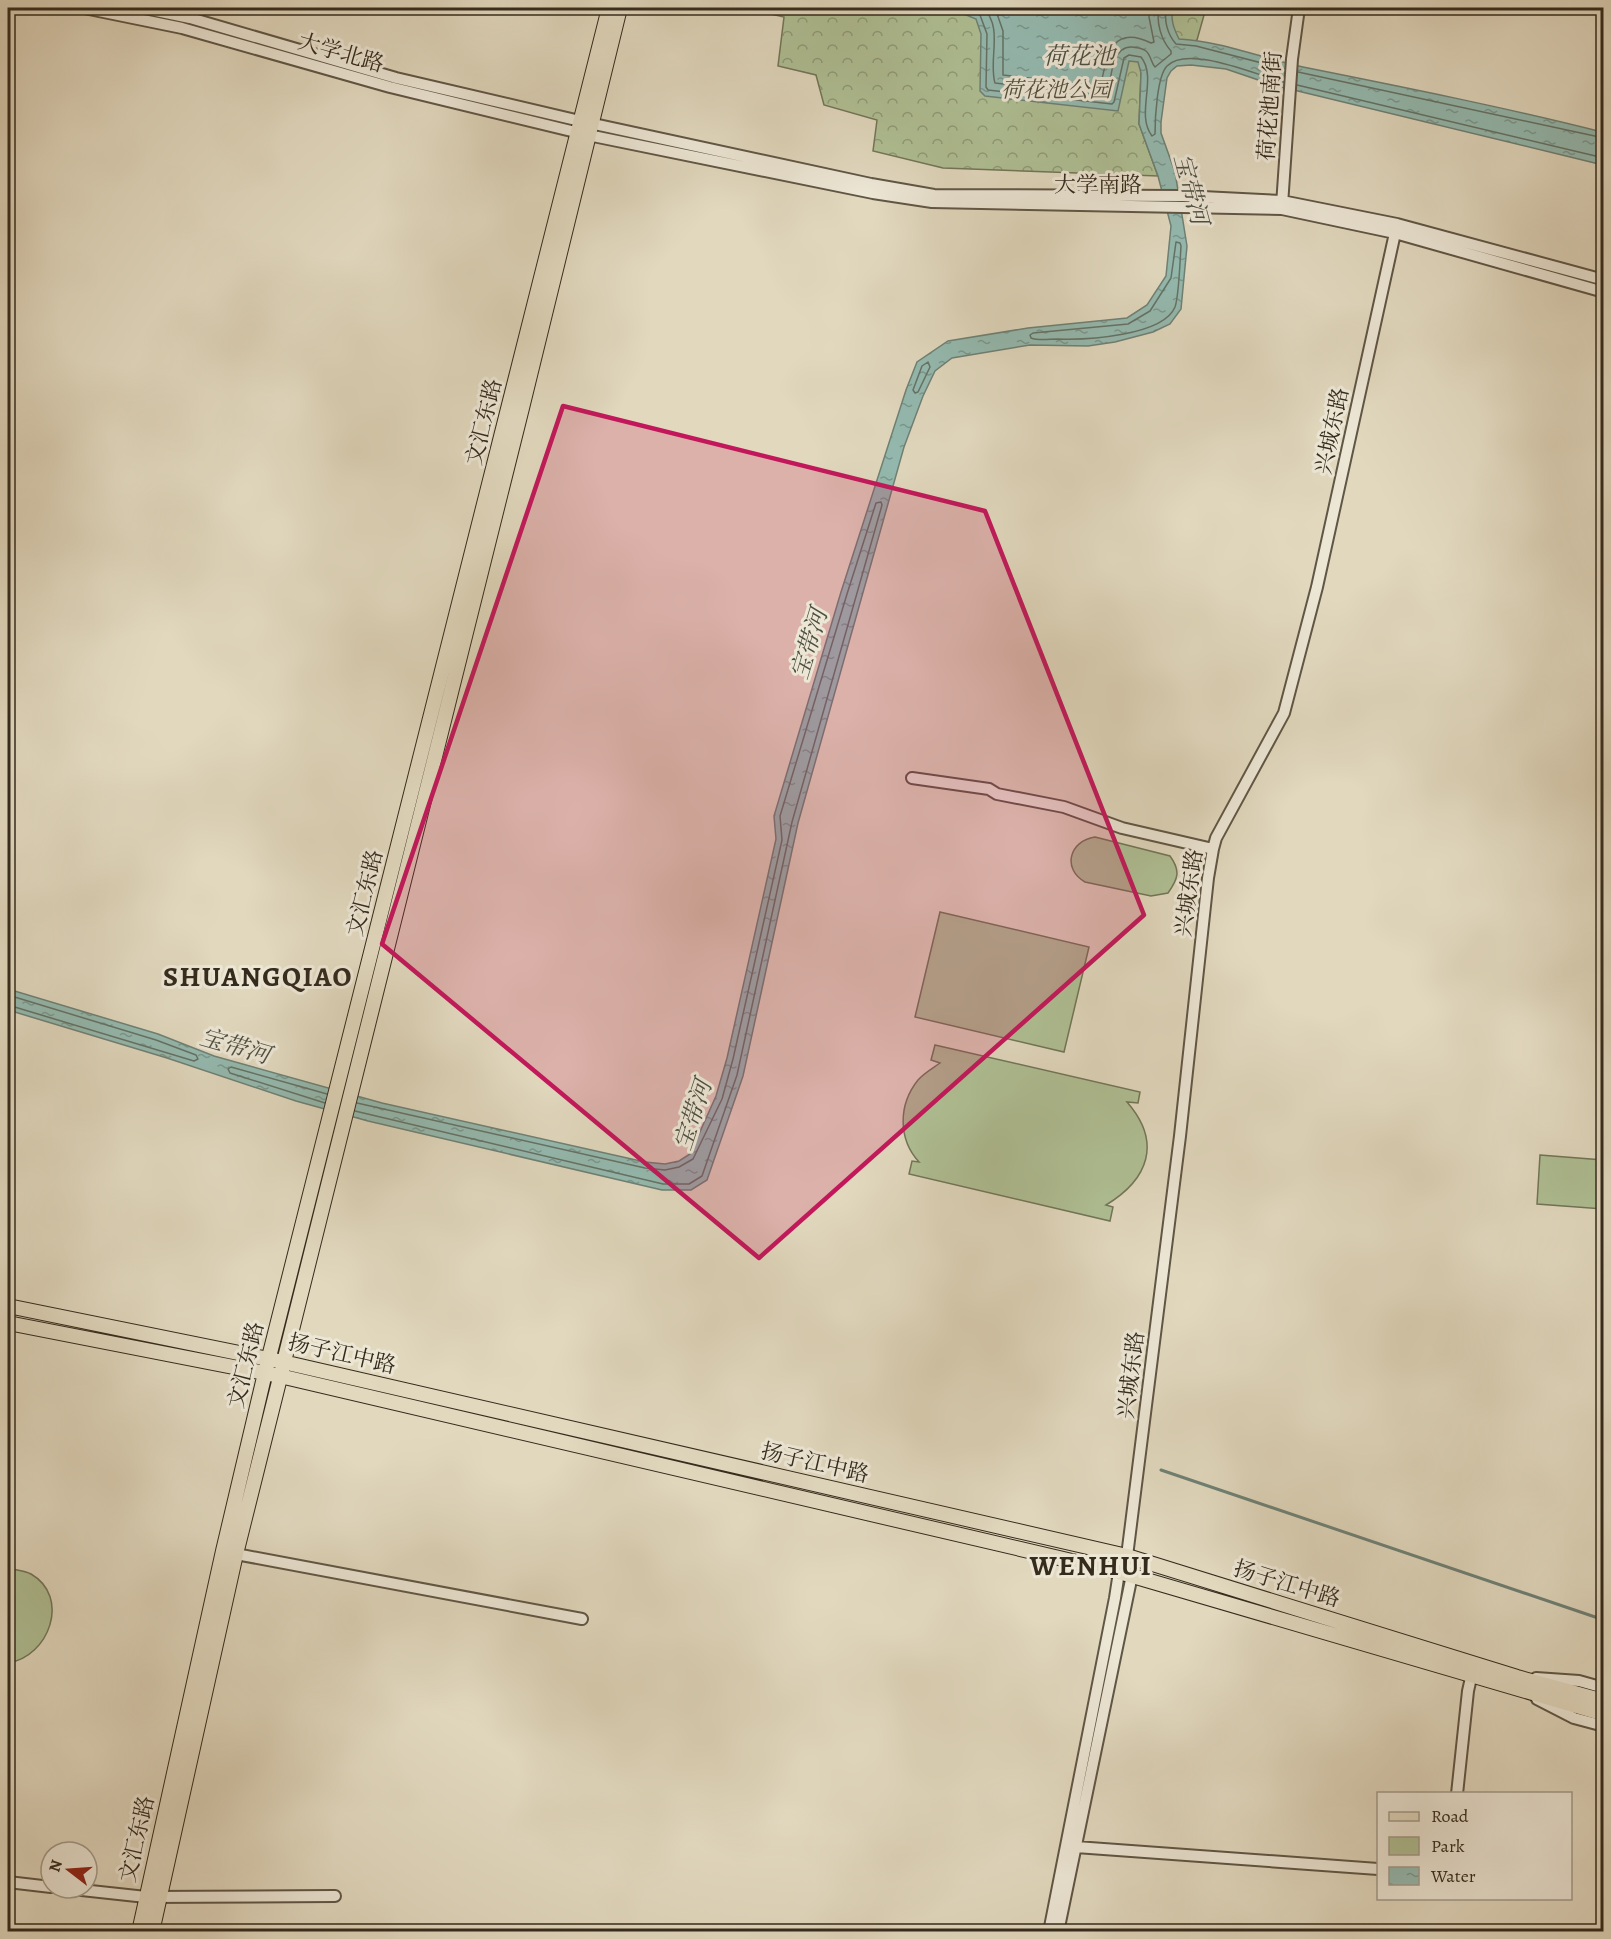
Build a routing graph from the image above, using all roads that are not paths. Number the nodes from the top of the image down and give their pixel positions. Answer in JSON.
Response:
{"nodes":[{"id":1,"x":84,"y":8,"type":"edge"},
{"id":2,"x":142,"y":8,"type":"edge"},
{"id":3,"x":609,"y":8,"type":"edge"},
{"id":4,"x":620,"y":8,"type":"edge"},
{"id":5,"x":1299,"y":8,"type":"edge"},
{"id":6,"x":584,"y":128,"type":"junction"},
{"id":7,"x":1282,"y":205,"type":"junction"},
{"id":8,"x":1396,"y":229,"type":"junction"},
{"id":9,"x":1604,"y":280,"type":"edge"},
{"id":10,"x":1604,"y":292,"type":"edge"},
{"id":11,"x":912,"y":778,"type":"dead end"},
{"id":12,"x":1213,"y":849,"type":"junction"},
{"id":13,"x":331,"y":1144,"type":"junction"},
{"id":14,"x":8,"y":1306,"type":"edge"},
{"id":15,"x":8,"y":1323,"type":"edge"},
{"id":16,"x":269,"y":1359,"type":"junction"},
{"id":17,"x":283,"y":1362,"type":"junction"},
{"id":18,"x":273,"y":1375,"type":"junction"},
{"id":19,"x":236,"y":1554,"type":"junction"},
{"id":20,"x":1127,"y":1556,"type":"junction"},
{"id":21,"x":1125,"y":1574,"type":"junction"},
{"id":22,"x":582,"y":1619,"type":"dead end"},
{"id":23,"x":1473,"y":1668,"type":"junction"},
{"id":24,"x":1516,"y":1682,"type":"junction"},
{"id":25,"x":1604,"y":1688,"type":"edge"},
{"id":26,"x":1604,"y":1701,"type":"edge"},
{"id":27,"x":1604,"y":1714,"type":"edge"},
{"id":28,"x":1604,"y":1726,"type":"edge"},
{"id":29,"x":1457,"y":1792,"type":"edge"},
{"id":30,"x":1076,"y":1847,"type":"junction"},
{"id":31,"x":1377,"y":1869,"type":"edge"},
{"id":32,"x":8,"y":1882,"type":"edge"},
{"id":33,"x":39,"y":1886,"type":"edge"},
{"id":34,"x":99,"y":1892,"type":"edge"},
{"id":35,"x":334,"y":1896,"type":"dead end"},
{"id":36,"x":152,"y":1897,"type":"junction"},
{"id":37,"x":139,"y":1932,"type":"edge"},
{"id":38,"x":152,"y":1932,"type":"edge"},
{"id":39,"x":1049,"y":1932,"type":"edge"},
{"id":40,"x":1058,"y":1932,"type":"edge"}],
"edges":[{"from":1,"to":6,"type":"street","name":"大学北路"},
{"from":2,"to":6,"type":"street","name":"大学北路"},
{"from":3,"to":6,"type":"main road","name":"文汇东路"},
{"from":4,"to":6,"type":"main road","name":"文汇东路"},
{"from":5,"to":7,"type":"street","name":"荷花池南街"},
{"from":6,"to":7,"type":"street","name":"大学南路"},
{"from":6,"to":13,"type":"main road","name":"文汇东路"},
{"from":7,"to":8,"type":"street","name":"大学南路"},
{"from":8,"to":9,"type":"street","name":"大学南路"},
{"from":8,"to":10,"type":"street","name":"大学南路"},
{"from":8,"to":12,"type":"street","name":"兴城东路"},
{"from":11,"to":12,"type":"street"},
{"from":12,"to":20,"type":"street","name":"兴城东路"},
{"from":13,"to":16,"type":"main road","name":"文汇东路"},
{"from":13,"to":17,"type":"main road","name":"文汇东路"},
{"from":14,"to":16,"type":"main road","name":"扬子江中路"},
{"from":15,"to":18,"type":"main road","name":"扬子江中路"},
{"from":16,"to":17,"type":"main road","name":"扬子江中路"},
{"from":16,"to":18,"type":"main road","name":"文汇东路"},
{"from":17,"to":18,"type":"main road","name":"文汇东路"},
{"from":17,"to":20,"type":"main road","name":"扬子江中路"},
{"from":18,"to":19,"type":"main road","name":"文汇东路"},
{"from":18,"to":21,"type":"main road","name":"扬子江中路"},
{"from":18,"to":36,"type":"main road","name":"文汇东路"},
{"from":19,"to":22,"type":"street"},
{"from":19,"to":36,"type":"main road","name":"文汇东路"},
{"from":20,"to":21,"type":"street","name":"兴城东路"},
{"from":20,"to":23,"type":"main road","name":"扬子江中路"},
{"from":21,"to":23,"type":"main road","name":"扬子江中路"},
{"from":21,"to":30,"type":"street","name":"兴城东路"},
{"from":21,"to":39,"type":"street","name":"兴城东路"},
{"from":23,"to":24,"type":"main road","name":"扬子江中路"},
{"from":23,"to":29,"type":"street"},
{"from":24,"to":25,"type":"street"},
{"from":24,"to":26,"type":"main road","name":"扬子江中路"},
{"from":24,"to":27,"type":"main road","name":"扬子江中路"},
{"from":24,"to":28,"type":"street"},
{"from":30,"to":31,"type":"street"},
{"from":30,"to":40,"type":"street","name":"兴城东路"},
{"from":32,"to":33,"type":"street"},
{"from":34,"to":36,"type":"street"},
{"from":35,"to":36,"type":"street"},
{"from":36,"to":37,"type":"main road","name":"文汇东路"},
{"from":36,"to":38,"type":"main road","name":"文汇东路"}]}
